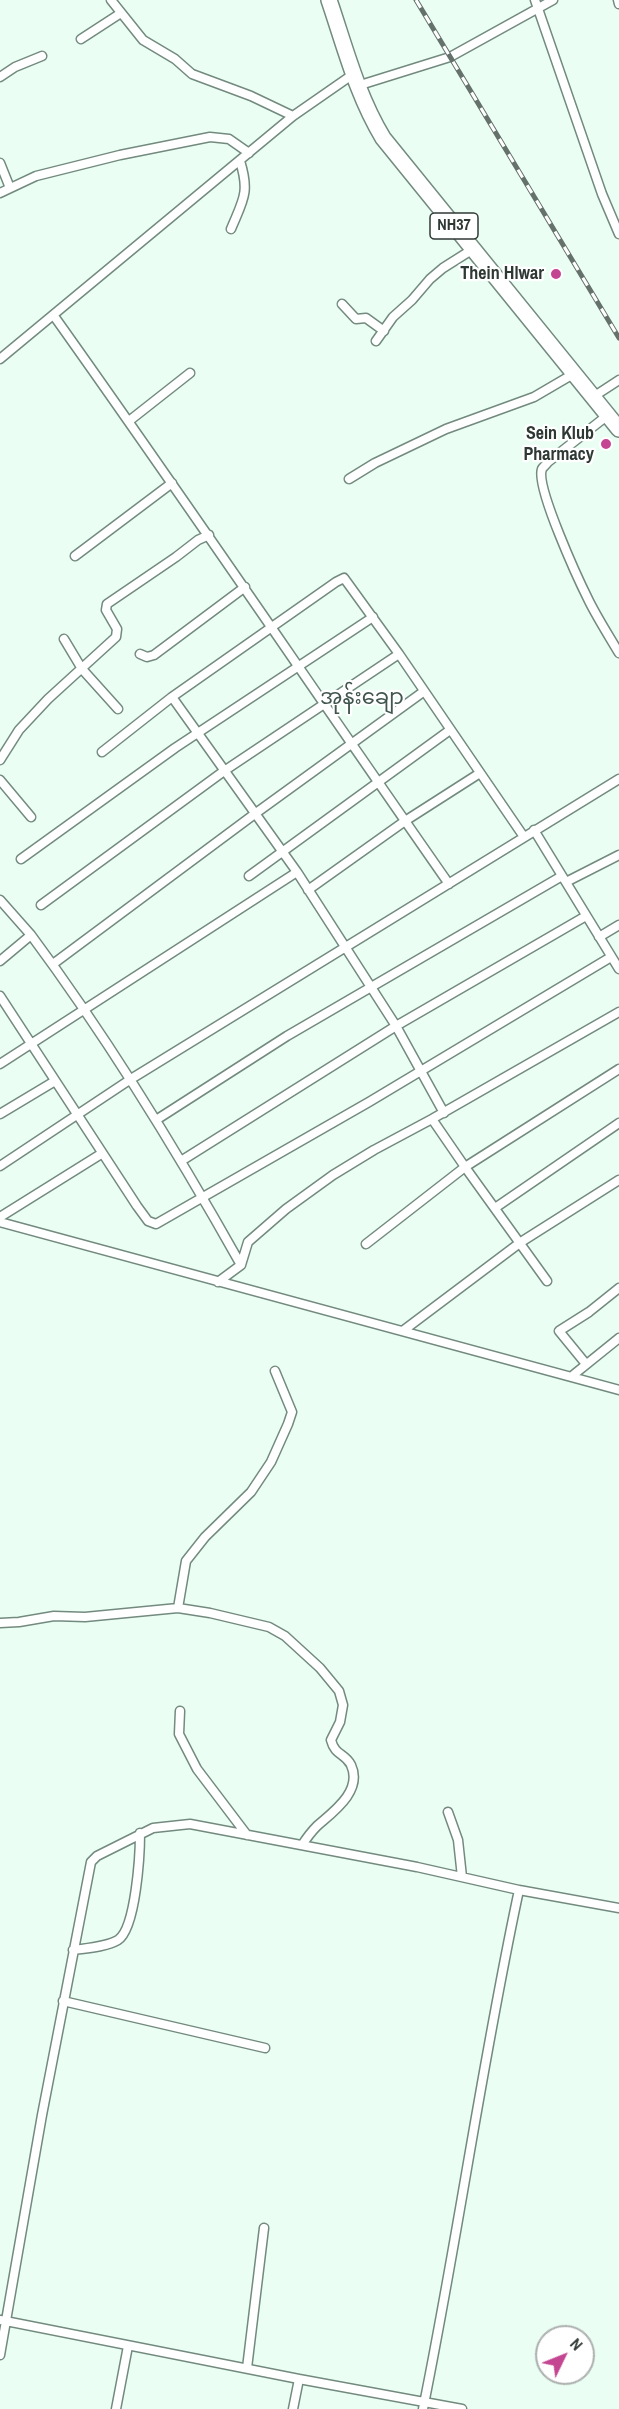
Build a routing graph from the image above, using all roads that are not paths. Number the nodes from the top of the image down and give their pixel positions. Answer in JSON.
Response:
{"nodes":[{"id":1,"x":111,"y":0,"type":"edge"},
{"id":2,"x":329,"y":0,"type":"edge"},
{"id":3,"x":553,"y":0,"type":"edge"},
{"id":4,"x":536,"y":4,"type":"edge"},
{"id":5,"x":121,"y":13,"type":"junction"},
{"id":6,"x":81,"y":39,"type":"dead end"},
{"id":7,"x":42,"y":56,"type":"dead end"},
{"id":8,"x":0,"y":77,"type":"edge"},
{"id":9,"x":355,"y":80,"type":"junction"},
{"id":10,"x":293,"y":116,"type":"junction"},
{"id":11,"x":249,"y":153,"type":"junction"},
{"id":12,"x":240,"y":161,"type":"junction"},
{"id":13,"x":0,"y":163,"type":"edge"},
{"id":14,"x":10,"y":188,"type":"junction"},
{"id":15,"x":0,"y":193,"type":"edge"},
{"id":16,"x":231,"y":229,"type":"dead end"},
{"id":17,"x":619,"y":234,"type":"edge"},
{"id":18,"x":473,"y":249,"type":"junction"},
{"id":19,"x":342,"y":304,"type":"dead end"},
{"id":20,"x":54,"y":316,"type":"junction"},
{"id":21,"x":384,"y":331,"type":"junction"},
{"id":22,"x":376,"y":341,"type":"dead end"},
{"id":23,"x":0,"y":359,"type":"edge"},
{"id":24,"x":190,"y":373,"type":"dead end"},
{"id":25,"x":575,"y":373,"type":"junction"},
{"id":26,"x":619,"y":380,"type":"edge"},
{"id":27,"x":594,"y":397,"type":"junction"},
{"id":28,"x":608,"y":415,"type":"junction"},
{"id":29,"x":129,"y":421,"type":"junction"},
{"id":30,"x":619,"y":429,"type":"edge"},
{"id":31,"x":349,"y":479,"type":"dead end"},
{"id":32,"x":172,"y":483,"type":"junction"},
{"id":33,"x":209,"y":535,"type":"junction"},
{"id":34,"x":75,"y":556,"type":"dead end"},
{"id":35,"x":245,"y":587,"type":"junction"},
{"id":36,"x":373,"y":617,"type":"junction"},
{"id":37,"x":273,"y":627,"type":"junction"},
{"id":38,"x":64,"y":639,"type":"dead end"},
{"id":39,"x":619,"y":653,"type":"edge"},
{"id":40,"x":140,"y":654,"type":"dead end"},
{"id":41,"x":399,"y":654,"type":"junction"},
{"id":42,"x":298,"y":666,"type":"junction"},
{"id":43,"x":82,"y":669,"type":"junction"},
{"id":44,"x":423,"y":692,"type":"junction"},
{"id":45,"x":172,"y":697,"type":"junction"},
{"id":46,"x":324,"y":705,"type":"junction"},
{"id":47,"x":118,"y":709,"type":"dead end"},
{"id":48,"x":450,"y":730,"type":"junction"},
{"id":49,"x":198,"y":734,"type":"junction"},
{"id":50,"x":351,"y":745,"type":"junction"},
{"id":51,"x":102,"y":752,"type":"dead end"},
{"id":52,"x":0,"y":760,"type":"edge"},
{"id":53,"x":224,"y":771,"type":"junction"},
{"id":54,"x":480,"y":773,"type":"junction"},
{"id":55,"x":619,"y":779,"type":"edge"},
{"id":56,"x":0,"y":780,"type":"edge"},
{"id":57,"x":379,"y":783,"type":"junction"},
{"id":58,"x":256,"y":813,"type":"junction"},
{"id":59,"x":31,"y":817,"type":"dead end"},
{"id":60,"x":405,"y":821,"type":"junction"},
{"id":61,"x":534,"y":830,"type":"junction"},
{"id":62,"x":524,"y":837,"type":"junction"},
{"id":63,"x":284,"y":852,"type":"junction"},
{"id":64,"x":619,"y":855,"type":"edge"},
{"id":65,"x":21,"y":859,"type":"dead end"},
{"id":66,"x":297,"y":872,"type":"junction"},
{"id":67,"x":249,"y":876,"type":"dead end"},
{"id":68,"x":564,"y":879,"type":"junction"},
{"id":69,"x":449,"y":884,"type":"junction"},
{"id":70,"x":308,"y":890,"type":"junction"},
{"id":71,"x":0,"y":900,"type":"edge"},
{"id":72,"x":41,"y":905,"type":"dead end"},
{"id":73,"x":586,"y":916,"type":"junction"},
{"id":74,"x":619,"y":925,"type":"edge"},
{"id":75,"x":31,"y":935,"type":"junction"},
{"id":76,"x":599,"y":937,"type":"junction"},
{"id":77,"x":346,"y":948,"type":"junction"},
{"id":78,"x":611,"y":957,"type":"junction"},
{"id":79,"x":0,"y":961,"type":"edge"},
{"id":80,"x":53,"y":964,"type":"junction"},
{"id":81,"x":619,"y":969,"type":"edge"},
{"id":82,"x":372,"y":987,"type":"junction"},
{"id":83,"x":0,"y":996,"type":"edge"},
{"id":84,"x":86,"y":1009,"type":"junction"},
{"id":85,"x":619,"y":1012,"type":"edge"},
{"id":86,"x":396,"y":1026,"type":"junction"},
{"id":87,"x":33,"y":1045,"type":"junction"},
{"id":88,"x":0,"y":1064,"type":"edge"},
{"id":89,"x":619,"y":1069,"type":"edge"},
{"id":90,"x":419,"y":1070,"type":"junction"},
{"id":91,"x":131,"y":1079,"type":"junction"},
{"id":92,"x":55,"y":1080,"type":"junction"},
{"id":93,"x":444,"y":1113,"type":"junction"},
{"id":94,"x":0,"y":1114,"type":"edge"},
{"id":95,"x":76,"y":1116,"type":"junction"},
{"id":96,"x":432,"y":1119,"type":"junction"},
{"id":97,"x":156,"y":1120,"type":"junction"},
{"id":98,"x":619,"y":1123,"type":"edge"},
{"id":99,"x":101,"y":1154,"type":"junction"},
{"id":100,"x":181,"y":1161,"type":"junction"},
{"id":101,"x":0,"y":1166,"type":"edge"},
{"id":102,"x":465,"y":1167,"type":"junction"},
{"id":103,"x":619,"y":1180,"type":"edge"},
{"id":104,"x":203,"y":1198,"type":"junction"},
{"id":105,"x":495,"y":1208,"type":"junction"},
{"id":106,"x":0,"y":1217,"type":"edge"},
{"id":107,"x":0,"y":1222,"type":"edge"},
{"id":108,"x":521,"y":1242,"type":"junction"},
{"id":109,"x":366,"y":1245,"type":"dead end"},
{"id":110,"x":241,"y":1265,"type":"junction"},
{"id":111,"x":547,"y":1281,"type":"dead end"},
{"id":112,"x":218,"y":1282,"type":"junction"},
{"id":113,"x":619,"y":1288,"type":"edge"},
{"id":114,"x":404,"y":1330,"type":"junction"},
{"id":115,"x":619,"y":1338,"type":"edge"},
{"id":116,"x":586,"y":1364,"type":"junction"},
{"id":117,"x":275,"y":1371,"type":"dead end"},
{"id":118,"x":573,"y":1376,"type":"junction"},
{"id":119,"x":619,"y":1389,"type":"edge"},
{"id":120,"x":178,"y":1608,"type":"junction"},
{"id":121,"x":0,"y":1623,"type":"edge"},
{"id":122,"x":180,"y":1711,"type":"dead end"},
{"id":123,"x":448,"y":1812,"type":"dead end"},
{"id":124,"x":140,"y":1833,"type":"junction"},
{"id":125,"x":247,"y":1835,"type":"junction"},
{"id":126,"x":302,"y":1845,"type":"junction"},
{"id":127,"x":462,"y":1877,"type":"junction"},
{"id":128,"x":519,"y":1890,"type":"junction"},
{"id":129,"x":619,"y":1908,"type":"edge"},
{"id":130,"x":73,"y":1950,"type":"junction"},
{"id":131,"x":63,"y":2001,"type":"junction"},
{"id":132,"x":265,"y":2048,"type":"dead end"},
{"id":133,"x":264,"y":2228,"type":"dead end"},
{"id":134,"x":3,"y":2321,"type":"edge"},
{"id":135,"x":128,"y":2346,"type":"junction"},
{"id":136,"x":0,"y":2355,"type":"edge"},
{"id":137,"x":247,"y":2368,"type":"junction"},
{"id":138,"x":299,"y":2379,"type":"junction"},
{"id":139,"x":424,"y":2405,"type":"edge"},
{"id":140,"x":116,"y":2409,"type":"edge"},
{"id":141,"x":293,"y":2409,"type":"edge"},
{"id":142,"x":462,"y":2409,"type":"edge"}],
"edges":[{"from":1,"to":5,"type":"street"},
{"from":2,"to":9,"type":"highway","number":"NH37"},
{"from":3,"to":4,"type":"street"},
{"from":4,"to":9,"type":"street"},
{"from":4,"to":17,"type":"street"},
{"from":5,"to":6,"type":"street"},
{"from":5,"to":10,"type":"street"},
{"from":7,"to":8,"type":"street"},
{"from":9,"to":10,"type":"street"},
{"from":9,"to":18,"type":"highway","number":"NH37"},
{"from":10,"to":11,"type":"street"},
{"from":11,"to":12,"type":"street"},
{"from":11,"to":14,"type":"street"},
{"from":12,"to":16,"type":"street"},
{"from":12,"to":20,"type":"street"},
{"from":13,"to":14,"type":"street"},
{"from":14,"to":15,"type":"street"},
{"from":18,"to":21,"type":"street"},
{"from":18,"to":25,"type":"highway","number":"NH37"},
{"from":19,"to":21,"type":"street"},
{"from":20,"to":23,"type":"street"},
{"from":20,"to":29,"type":"street"},
{"from":21,"to":22,"type":"street"},
{"from":24,"to":29,"type":"street"},
{"from":25,"to":27,"type":"highway","number":"NH37"},
{"from":25,"to":31,"type":"street"},
{"from":26,"to":27,"type":"street"},
{"from":27,"to":28,"type":"highway","number":"NH37"},
{"from":28,"to":30,"type":"highway","number":"NH37"},
{"from":28,"to":39,"type":"street"},
{"from":29,"to":32,"type":"street"},
{"from":32,"to":33,"type":"street"},
{"from":32,"to":34,"type":"street"},
{"from":33,"to":35,"type":"street"},
{"from":33,"to":43,"type":"street"},
{"from":35,"to":37,"type":"street"},
{"from":35,"to":40,"type":"street"},
{"from":36,"to":37,"type":"street"},
{"from":36,"to":41,"type":"street"},
{"from":36,"to":42,"type":"street"},
{"from":37,"to":42,"type":"street"},
{"from":37,"to":45,"type":"street"},
{"from":38,"to":43,"type":"street"},
{"from":41,"to":44,"type":"street"},
{"from":41,"to":46,"type":"street"},
{"from":42,"to":46,"type":"street"},
{"from":42,"to":49,"type":"street"},
{"from":43,"to":47,"type":"street"},
{"from":43,"to":52,"type":"street"},
{"from":44,"to":48,"type":"street"},
{"from":44,"to":50,"type":"street"},
{"from":45,"to":49,"type":"street"},
{"from":45,"to":51,"type":"street"},
{"from":46,"to":50,"type":"street"},
{"from":46,"to":53,"type":"street"},
{"from":48,"to":54,"type":"street"},
{"from":48,"to":57,"type":"street"},
{"from":49,"to":53,"type":"street"},
{"from":49,"to":65,"type":"street"},
{"from":50,"to":57,"type":"street"},
{"from":50,"to":58,"type":"street"},
{"from":53,"to":58,"type":"street"},
{"from":53,"to":72,"type":"street"},
{"from":54,"to":60,"type":"street"},
{"from":54,"to":62,"type":"street"},
{"from":55,"to":61,"type":"street"},
{"from":56,"to":59,"type":"street"},
{"from":57,"to":60,"type":"street"},
{"from":57,"to":63,"type":"street"},
{"from":58,"to":63,"type":"street"},
{"from":58,"to":80,"type":"street"},
{"from":60,"to":69,"type":"street"},
{"from":60,"to":70,"type":"street"},
{"from":61,"to":62,"type":"street"},
{"from":61,"to":68,"type":"street"},
{"from":62,"to":69,"type":"street"},
{"from":63,"to":66,"type":"street"},
{"from":63,"to":67,"type":"street"},
{"from":64,"to":68,"type":"street"},
{"from":66,"to":70,"type":"street"},
{"from":66,"to":84,"type":"street"},
{"from":68,"to":73,"type":"street"},
{"from":68,"to":82,"type":"street"},
{"from":69,"to":77,"type":"street"},
{"from":70,"to":77,"type":"street"},
{"from":71,"to":75,"type":"street"},
{"from":73,"to":76,"type":"street"},
{"from":73,"to":86,"type":"street"},
{"from":74,"to":76,"type":"street"},
{"from":75,"to":79,"type":"street"},
{"from":75,"to":80,"type":"street"},
{"from":76,"to":78,"type":"street"},
{"from":77,"to":82,"type":"street"},
{"from":77,"to":91,"type":"street"},
{"from":78,"to":81,"type":"street"},
{"from":78,"to":90,"type":"street"},
{"from":80,"to":84,"type":"street"},
{"from":82,"to":86,"type":"street"},
{"from":82,"to":97,"type":"street"},
{"from":83,"to":87,"type":"street"},
{"from":84,"to":87,"type":"street"},
{"from":84,"to":91,"type":"street"},
{"from":85,"to":93,"type":"street"},
{"from":86,"to":90,"type":"street"},
{"from":86,"to":100,"type":"street"},
{"from":87,"to":88,"type":"street"},
{"from":87,"to":92,"type":"street"},
{"from":89,"to":102,"type":"street"},
{"from":90,"to":93,"type":"street"},
{"from":90,"to":104,"type":"street"},
{"from":91,"to":95,"type":"street"},
{"from":91,"to":97,"type":"street"},
{"from":92,"to":94,"type":"street"},
{"from":92,"to":95,"type":"street"},
{"from":93,"to":96,"type":"street"},
{"from":95,"to":99,"type":"street"},
{"from":95,"to":101,"type":"street"},
{"from":96,"to":102,"type":"street"},
{"from":96,"to":110,"type":"street"},
{"from":97,"to":100,"type":"street"},
{"from":98,"to":105,"type":"street"},
{"from":99,"to":104,"type":"street"},
{"from":99,"to":106,"type":"street"},
{"from":100,"to":104,"type":"street"},
{"from":102,"to":105,"type":"street"},
{"from":102,"to":109,"type":"street"},
{"from":103,"to":108,"type":"street"},
{"from":104,"to":110,"type":"street"},
{"from":105,"to":108,"type":"street"},
{"from":107,"to":112,"type":"street"},
{"from":108,"to":111,"type":"street"},
{"from":108,"to":114,"type":"street"},
{"from":110,"to":112,"type":"street"},
{"from":112,"to":114,"type":"street"},
{"from":113,"to":116,"type":"street"},
{"from":114,"to":118,"type":"street"},
{"from":115,"to":116,"type":"street"},
{"from":116,"to":118,"type":"street"},
{"from":117,"to":120,"type":"street"},
{"from":118,"to":119,"type":"street"},
{"from":120,"to":121,"type":"street"},
{"from":120,"to":126,"type":"street"},
{"from":122,"to":125,"type":"street"},
{"from":123,"to":127,"type":"street"},
{"from":124,"to":125,"type":"street"},
{"from":124,"to":130,"type":"street"},
{"from":124,"to":130,"type":"street"},
{"from":125,"to":126,"type":"street"},
{"from":126,"to":127,"type":"street"},
{"from":127,"to":128,"type":"street"},
{"from":128,"to":129,"type":"street"},
{"from":128,"to":139,"type":"street"},
{"from":130,"to":131,"type":"street"},
{"from":131,"to":132,"type":"street"},
{"from":131,"to":134,"type":"street"},
{"from":133,"to":137,"type":"street"},
{"from":134,"to":135,"type":"street"},
{"from":134,"to":136,"type":"street"},
{"from":135,"to":137,"type":"street"},
{"from":135,"to":140,"type":"street"},
{"from":137,"to":138,"type":"street"},
{"from":138,"to":139,"type":"street"},
{"from":138,"to":141,"type":"street"},
{"from":139,"to":142,"type":"street"}]}
